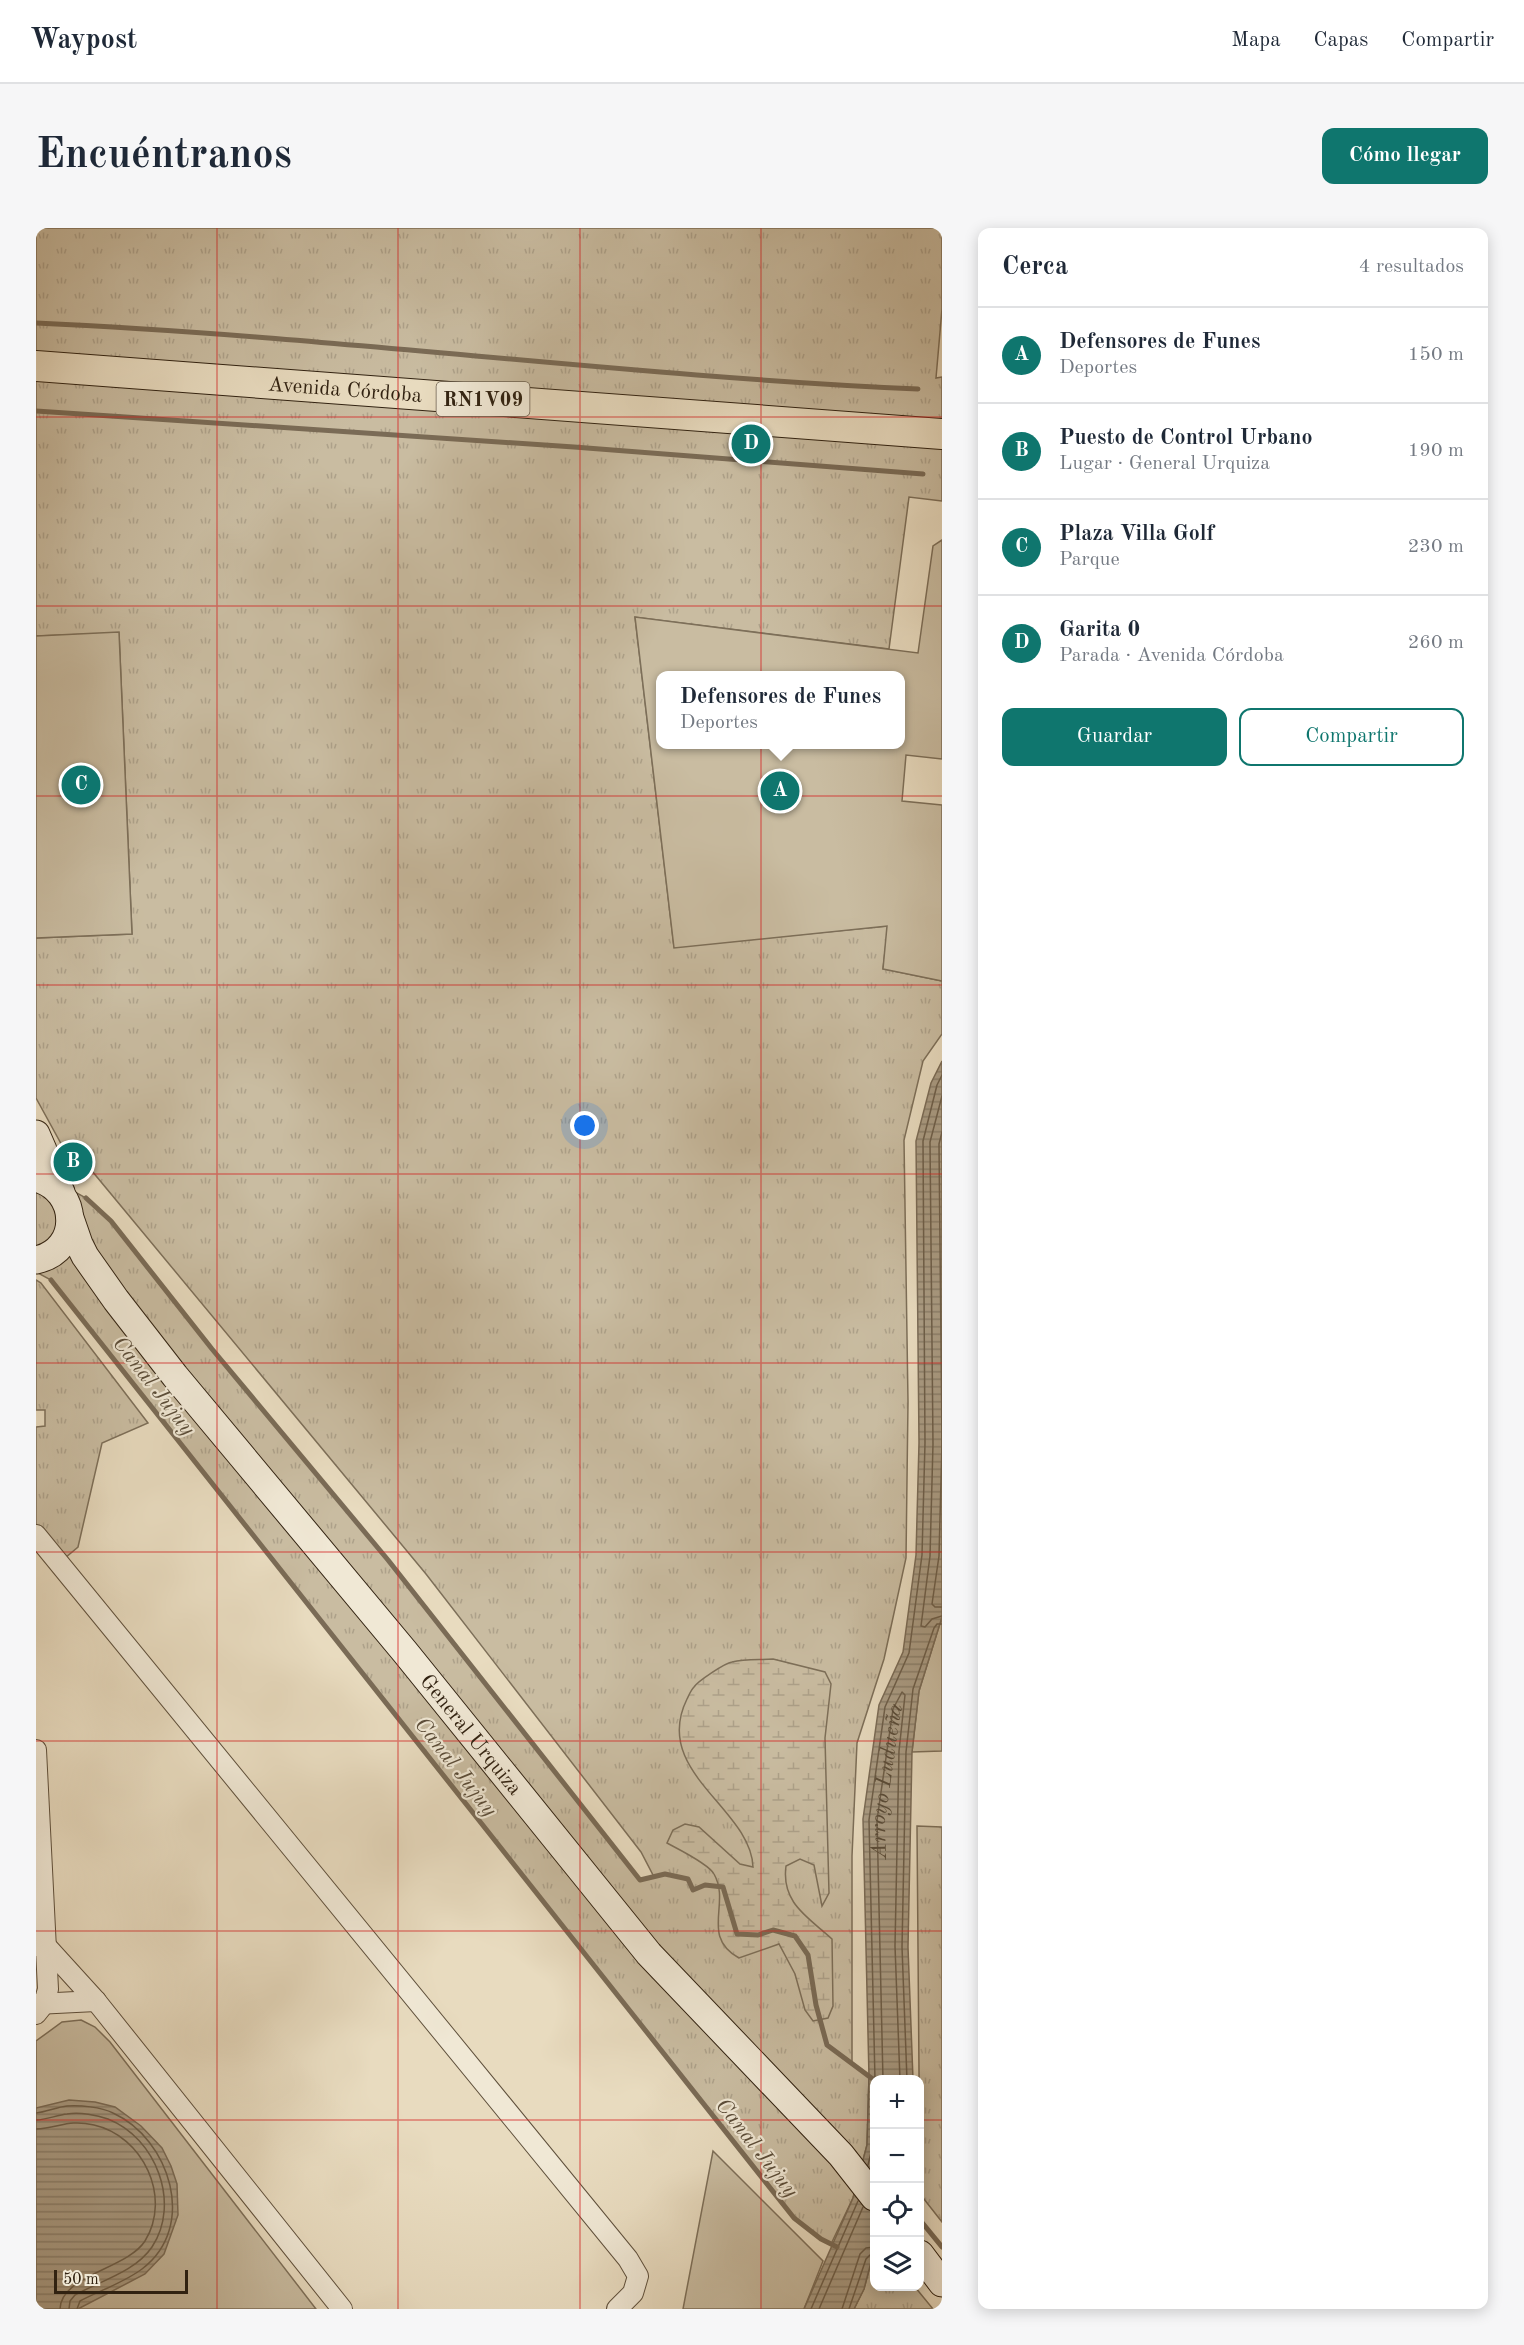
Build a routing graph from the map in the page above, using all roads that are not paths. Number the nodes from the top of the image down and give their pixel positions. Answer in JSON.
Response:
{"nodes":[{"id":1,"x":36,"y":366,"type":"edge"},
{"id":2,"x":942,"y":434,"type":"edge"},
{"id":3,"x":36,"y":1134,"type":"edge"},
{"id":4,"x":36,"y":1178,"type":"edge"},
{"id":5,"x":66,"y":1206,"type":"junction"},
{"id":6,"x":39,"y":1259,"type":"edge"},
{"id":7,"x":116,"y":1300,"type":"junction"},
{"id":8,"x":36,"y":1534,"type":"edge"},
{"id":9,"x":36,"y":1753,"type":"edge"},
{"id":10,"x":41,"y":1946,"type":"edge"},
{"id":11,"x":96,"y":2001,"type":"junction"},
{"id":12,"x":39,"y":2007,"type":"edge"},
{"id":13,"x":870,"y":2192,"type":"edge"},
{"id":14,"x":924,"y":2259,"type":"edge"},
{"id":15,"x":942,"y":2283,"type":"edge"},
{"id":16,"x":342,"y":2309,"type":"edge"},
{"id":17,"x":617,"y":2309,"type":"edge"}],
"edges":[{"from":1,"to":2,"type":"main road","name":"Avenida Córdoba","number":"RN1V09"},
{"from":3,"to":5,"type":"main road","name":"General Urquiza"},
{"from":4,"to":5,"type":"main road"},
{"from":5,"to":6,"type":"main road"},
{"from":5,"to":7,"type":"main road","name":"General Urquiza"},
{"from":6,"to":7,"type":"main road","name":"General Urquiza"},
{"from":7,"to":13,"type":"main road","name":"General Urquiza"},
{"from":8,"to":17,"type":"street"},
{"from":9,"to":10,"type":"street"},
{"from":10,"to":11,"type":"street"},
{"from":10,"to":12,"type":"street"},
{"from":11,"to":12,"type":"street"},
{"from":11,"to":16,"type":"street"},
{"from":14,"to":15,"type":"main road"}]}
